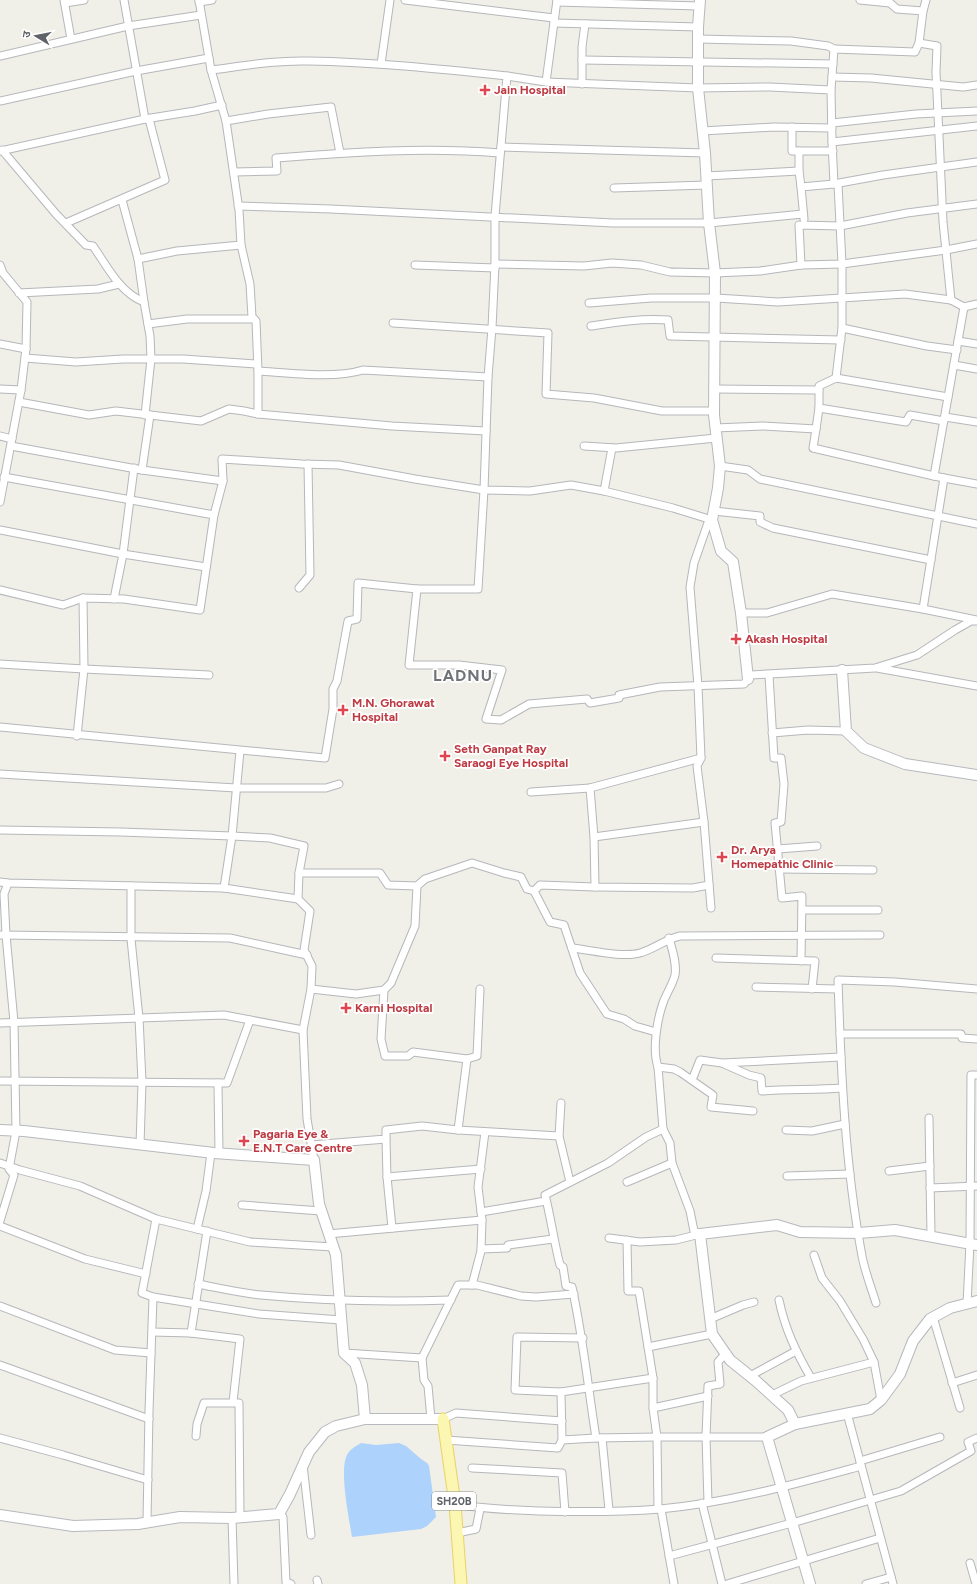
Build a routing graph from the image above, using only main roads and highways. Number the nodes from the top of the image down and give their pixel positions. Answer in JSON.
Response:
{"nodes":[{"id":1,"x":443,"y":1419,"type":"road end"},
{"id":2,"x":461,"y":1584,"type":"edge"}],
"edges":[{"from":1,"to":2,"type":"main road","number":"SH20B"}]}
